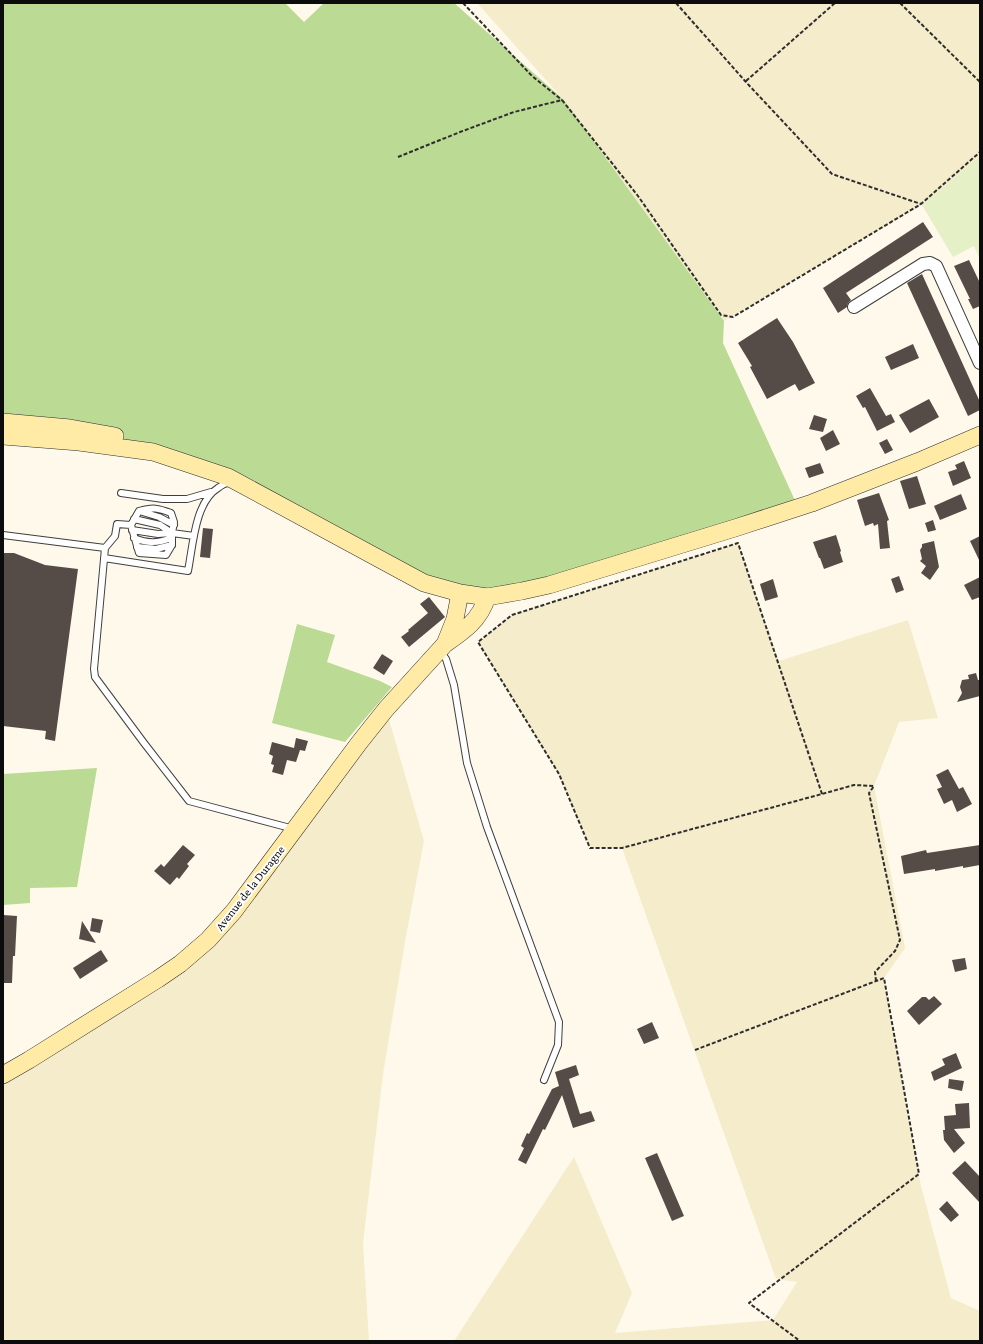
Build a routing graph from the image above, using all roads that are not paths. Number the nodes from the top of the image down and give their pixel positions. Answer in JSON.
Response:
{"nodes":[{"id":1,"x":854,"y":307,"type":"dead end"},
{"id":2,"x":980,"y":363,"type":"edge"},
{"id":3,"x":3,"y":422,"type":"edge"},
{"id":4,"x":3,"y":426,"type":"edge"},
{"id":5,"x":102,"y":434,"type":"junction"},
{"id":6,"x":980,"y":435,"type":"edge"},
{"id":7,"x":3,"y":436,"type":"edge"},
{"id":8,"x":222,"y":475,"type":"junction"},
{"id":9,"x":237,"y":482,"type":"junction"},
{"id":10,"x":211,"y":492,"type":"junction"},
{"id":11,"x":122,"y":493,"type":"dead end"},
{"id":12,"x":134,"y":519,"type":"junction"},
{"id":13,"x":131,"y":528,"type":"junction"},
{"id":14,"x":3,"y":535,"type":"edge"},
{"id":15,"x":194,"y":536,"type":"junction"},
{"id":16,"x":134,"y":538,"type":"junction"},
{"id":17,"x":172,"y":539,"type":"junction"},
{"id":18,"x":105,"y":548,"type":"junction"},
{"id":19,"x":104,"y":558,"type":"junction"},
{"id":20,"x":460,"y":593,"type":"junction"},
{"id":21,"x":487,"y":597,"type":"junction"},
{"id":22,"x":442,"y":648,"type":"junction"},
{"id":23,"x":295,"y":830,"type":"junction"},
{"id":24,"x":3,"y":1075,"type":"edge"},
{"id":25,"x":544,"y":1080,"type":"dead end"}],
"edges":[{"from":1,"to":2,"type":"street"},
{"from":3,"to":5,"type":"main road"},
{"from":4,"to":5,"type":"lane"},
{"from":5,"to":8,"type":"main road"},
{"from":6,"to":21,"type":"main road"},
{"from":7,"to":8,"type":"main road"},
{"from":8,"to":9,"type":"main road"},
{"from":9,"to":10,"type":"lane"},
{"from":9,"to":20,"type":"main road"},
{"from":10,"to":11,"type":"lane"},
{"from":10,"to":15,"type":"lane"},
{"from":12,"to":13,"type":"lane"},
{"from":12,"to":17,"type":"lane"},
{"from":12,"to":17,"type":"lane"},
{"from":13,"to":16,"type":"lane"},
{"from":13,"to":17,"type":"lane"},
{"from":13,"to":18,"type":"lane"},
{"from":14,"to":18,"type":"lane"},
{"from":15,"to":17,"type":"lane"},
{"from":15,"to":19,"type":"lane"},
{"from":16,"to":17,"type":"lane"},
{"from":16,"to":17,"type":"lane"},
{"from":18,"to":19,"type":"lane"},
{"from":19,"to":23,"type":"lane"},
{"from":20,"to":21,"type":"main road"},
{"from":20,"to":22,"type":"main road","name":"Avenue de la Duragne"},
{"from":21,"to":22,"type":"main road","name":"Avenue de la Duragne"},
{"from":22,"to":23,"type":"main road","name":"Avenue de la Duragne"},
{"from":22,"to":25,"type":"lane"},
{"from":23,"to":24,"type":"main road","name":"Avenue de la Duragne"}]}
